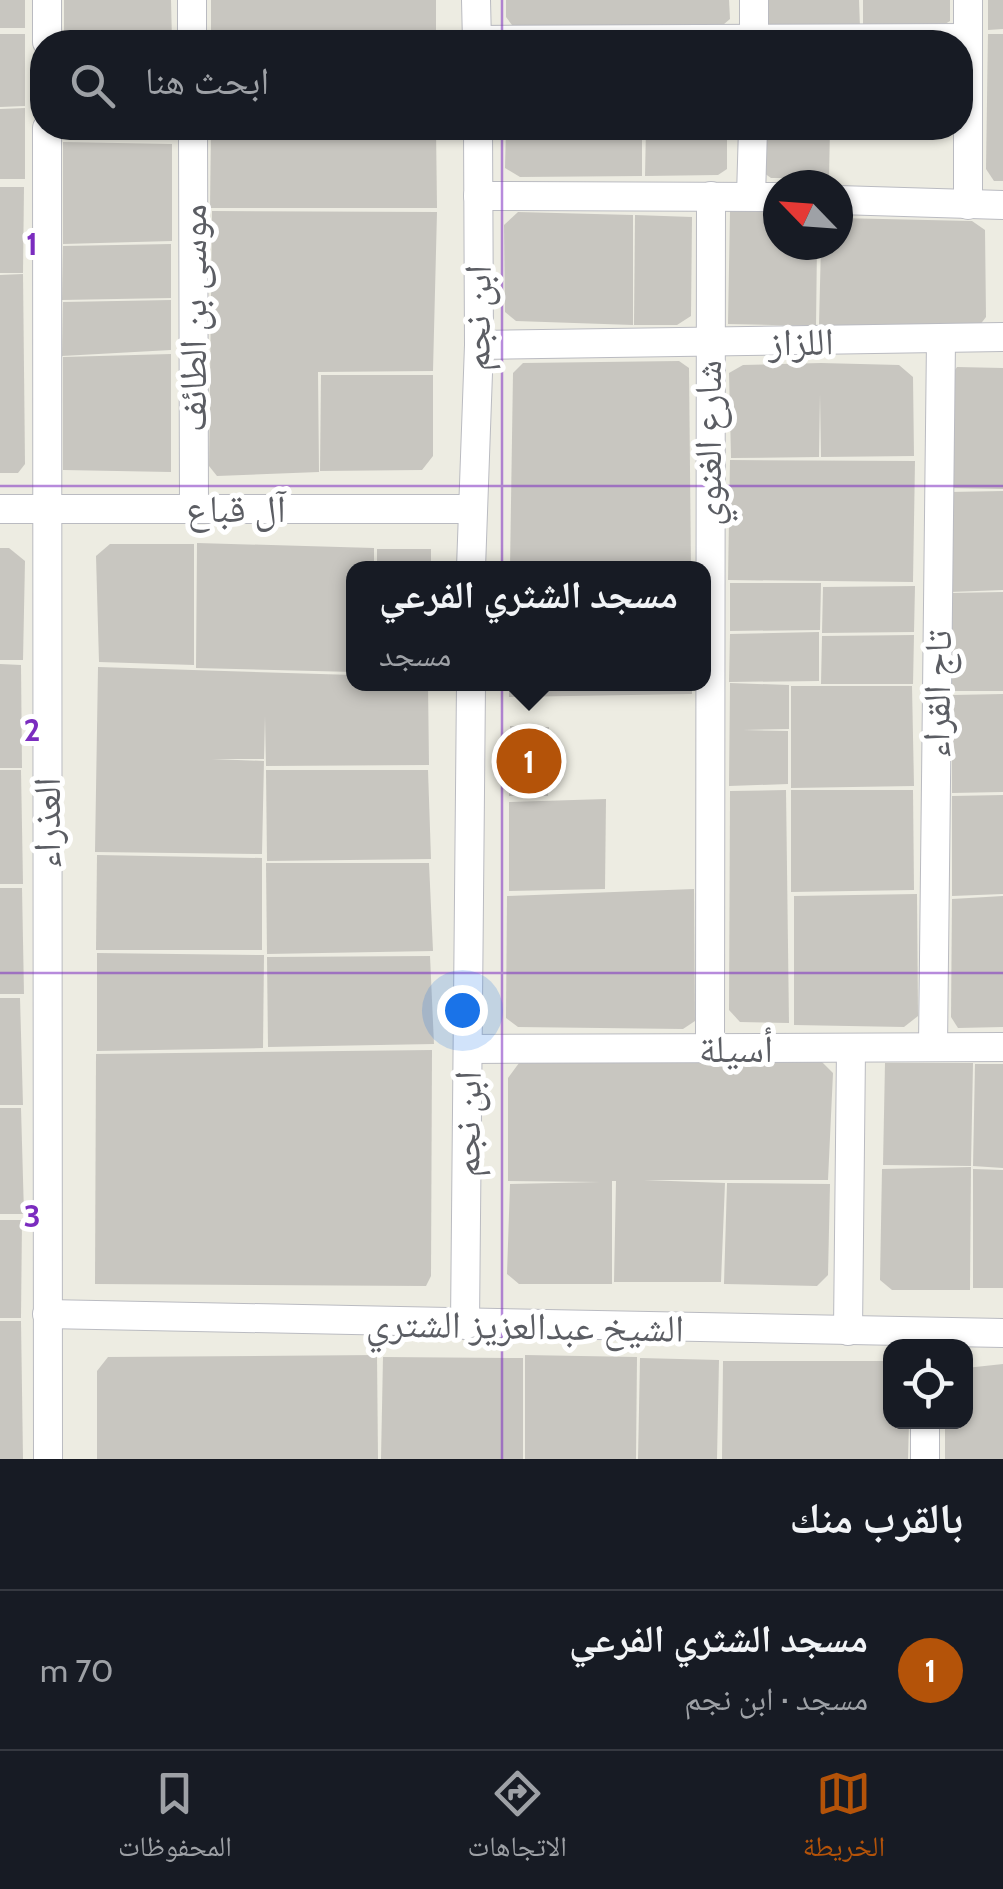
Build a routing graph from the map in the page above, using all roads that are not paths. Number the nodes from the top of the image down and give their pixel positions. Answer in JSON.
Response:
{"nodes":[{"id":1,"x":47,"y":0,"type":"edge"},
{"id":2,"x":192,"y":0,"type":"edge"},
{"id":3,"x":476,"y":0,"type":"edge"},
{"id":4,"x":754,"y":0,"type":"edge"},
{"id":5,"x":968,"y":0,"type":"edge"},
{"id":6,"x":47,"y":30,"type":"edge"},
{"id":7,"x":192,"y":30,"type":"edge"},
{"id":8,"x":477,"y":30,"type":"edge"},
{"id":9,"x":754,"y":30,"type":"edge"},
{"id":10,"x":968,"y":30,"type":"edge"},
{"id":11,"x":47,"y":140,"type":"edge"},
{"id":12,"x":192,"y":140,"type":"edge"},
{"id":13,"x":478,"y":140,"type":"edge"},
{"id":14,"x":754,"y":140,"type":"edge"},
{"id":15,"x":968,"y":140,"type":"edge"},
{"id":16,"x":763,"y":186,"type":"edge"},
{"id":17,"x":478,"y":196,"type":"junction"},
{"id":18,"x":711,"y":196,"type":"junction"},
{"id":19,"x":763,"y":197,"type":"edge"},
{"id":20,"x":853,"y":201,"type":"edge"},
{"id":21,"x":968,"y":205,"type":"junction"},
{"id":22,"x":1003,"y":206,"type":"edge"},
{"id":23,"x":1003,"y":338,"type":"edge"},
{"id":24,"x":941,"y":340,"type":"junction"},
{"id":25,"x":478,"y":344,"type":"junction"},
{"id":26,"x":708,"y":344,"type":"junction"},
{"id":27,"x":194,"y":508,"type":"junction"},
{"id":28,"x":0,"y":509,"type":"edge"},
{"id":29,"x":472,"y":509,"type":"junction"},
{"id":30,"x":47,"y":510,"type":"junction"},
{"id":31,"x":471,"y":561,"type":"edge"},
{"id":32,"x":709,"y":561,"type":"edge"},
{"id":33,"x":470,"y":691,"type":"edge"},
{"id":34,"x":709,"y":691,"type":"edge"},
{"id":35,"x":933,"y":1047,"type":"junction"},
{"id":36,"x":468,"y":1048,"type":"junction"},
{"id":37,"x":1003,"y":1048,"type":"edge"},
{"id":38,"x":710,"y":1049,"type":"junction"},
{"id":39,"x":852,"y":1049,"type":"junction"},
{"id":40,"x":47,"y":1314,"type":"junction"},
{"id":41,"x":465,"y":1326,"type":"junction"},
{"id":42,"x":848,"y":1332,"type":"junction"},
{"id":43,"x":1003,"y":1333,"type":"edge"},
{"id":44,"x":926,"y":1339,"type":"edge"},
{"id":45,"x":925,"y":1429,"type":"edge"},
{"id":46,"x":48,"y":1459,"type":"edge"},
{"id":47,"x":925,"y":1459,"type":"edge"}],
"edges":[{"from":1,"to":6,"type":"street"},
{"from":2,"to":7,"type":"street"},
{"from":3,"to":8,"type":"street"},
{"from":4,"to":9,"type":"street"},
{"from":5,"to":10,"type":"street"},
{"from":11,"to":30,"type":"street","name":"العذراء"},
{"from":12,"to":27,"type":"street","name":"موسى بن الطائف"},
{"from":13,"to":17,"type":"street","name":"ابن نجم"},
{"from":14,"to":16,"type":"street"},
{"from":15,"to":21,"type":"street"},
{"from":17,"to":18,"type":"street"},
{"from":17,"to":25,"type":"street","name":"ابن نجم"},
{"from":18,"to":19,"type":"street"},
{"from":18,"to":26,"type":"street","name":"شارع الغنوي"},
{"from":20,"to":21,"type":"street"},
{"from":21,"to":22,"type":"street"},
{"from":23,"to":24,"type":"street","name":"اللزاز"},
{"from":24,"to":26,"type":"street","name":"اللزاز"},
{"from":24,"to":35,"type":"street","name":"تاج القراء"},
{"from":25,"to":26,"type":"street","name":"اللزاز"},
{"from":25,"to":29,"type":"street","name":"ابن نجم"},
{"from":26,"to":32,"type":"street","name":"شارع الغنوي"},
{"from":27,"to":29,"type":"street","name":"آل قباع"},
{"from":27,"to":30,"type":"street","name":"آل قباع"},
{"from":28,"to":30,"type":"street","name":"آل قباع"},
{"from":29,"to":31,"type":"street","name":"ابن نجم"},
{"from":30,"to":40,"type":"street","name":"العذراء"},
{"from":33,"to":36,"type":"street","name":"ابن نجم"},
{"from":34,"to":38,"type":"street","name":"شارع الغنوي"},
{"from":35,"to":37,"type":"street","name":"أسيلة"},
{"from":35,"to":39,"type":"street","name":"أسيلة"},
{"from":36,"to":38,"type":"street","name":"أسيلة"},
{"from":36,"to":41,"type":"street","name":"ابن نجم"},
{"from":38,"to":39,"type":"street","name":"أسيلة"},
{"from":39,"to":42,"type":"street"},
{"from":40,"to":41,"type":"street","name":"الشيخ عبدالعزيز الشتري"},
{"from":40,"to":46,"type":"street","name":"العذراء"},
{"from":41,"to":42,"type":"street","name":"الشيخ عبدالعزيز الشتري"},
{"from":42,"to":44,"type":"street","name":"الشيخ عبدالعزيز الشتري"},
{"from":43,"to":44,"type":"street","name":"الشيخ عبدالعزيز الشتري"},
{"from":45,"to":47,"type":"street"}]}
